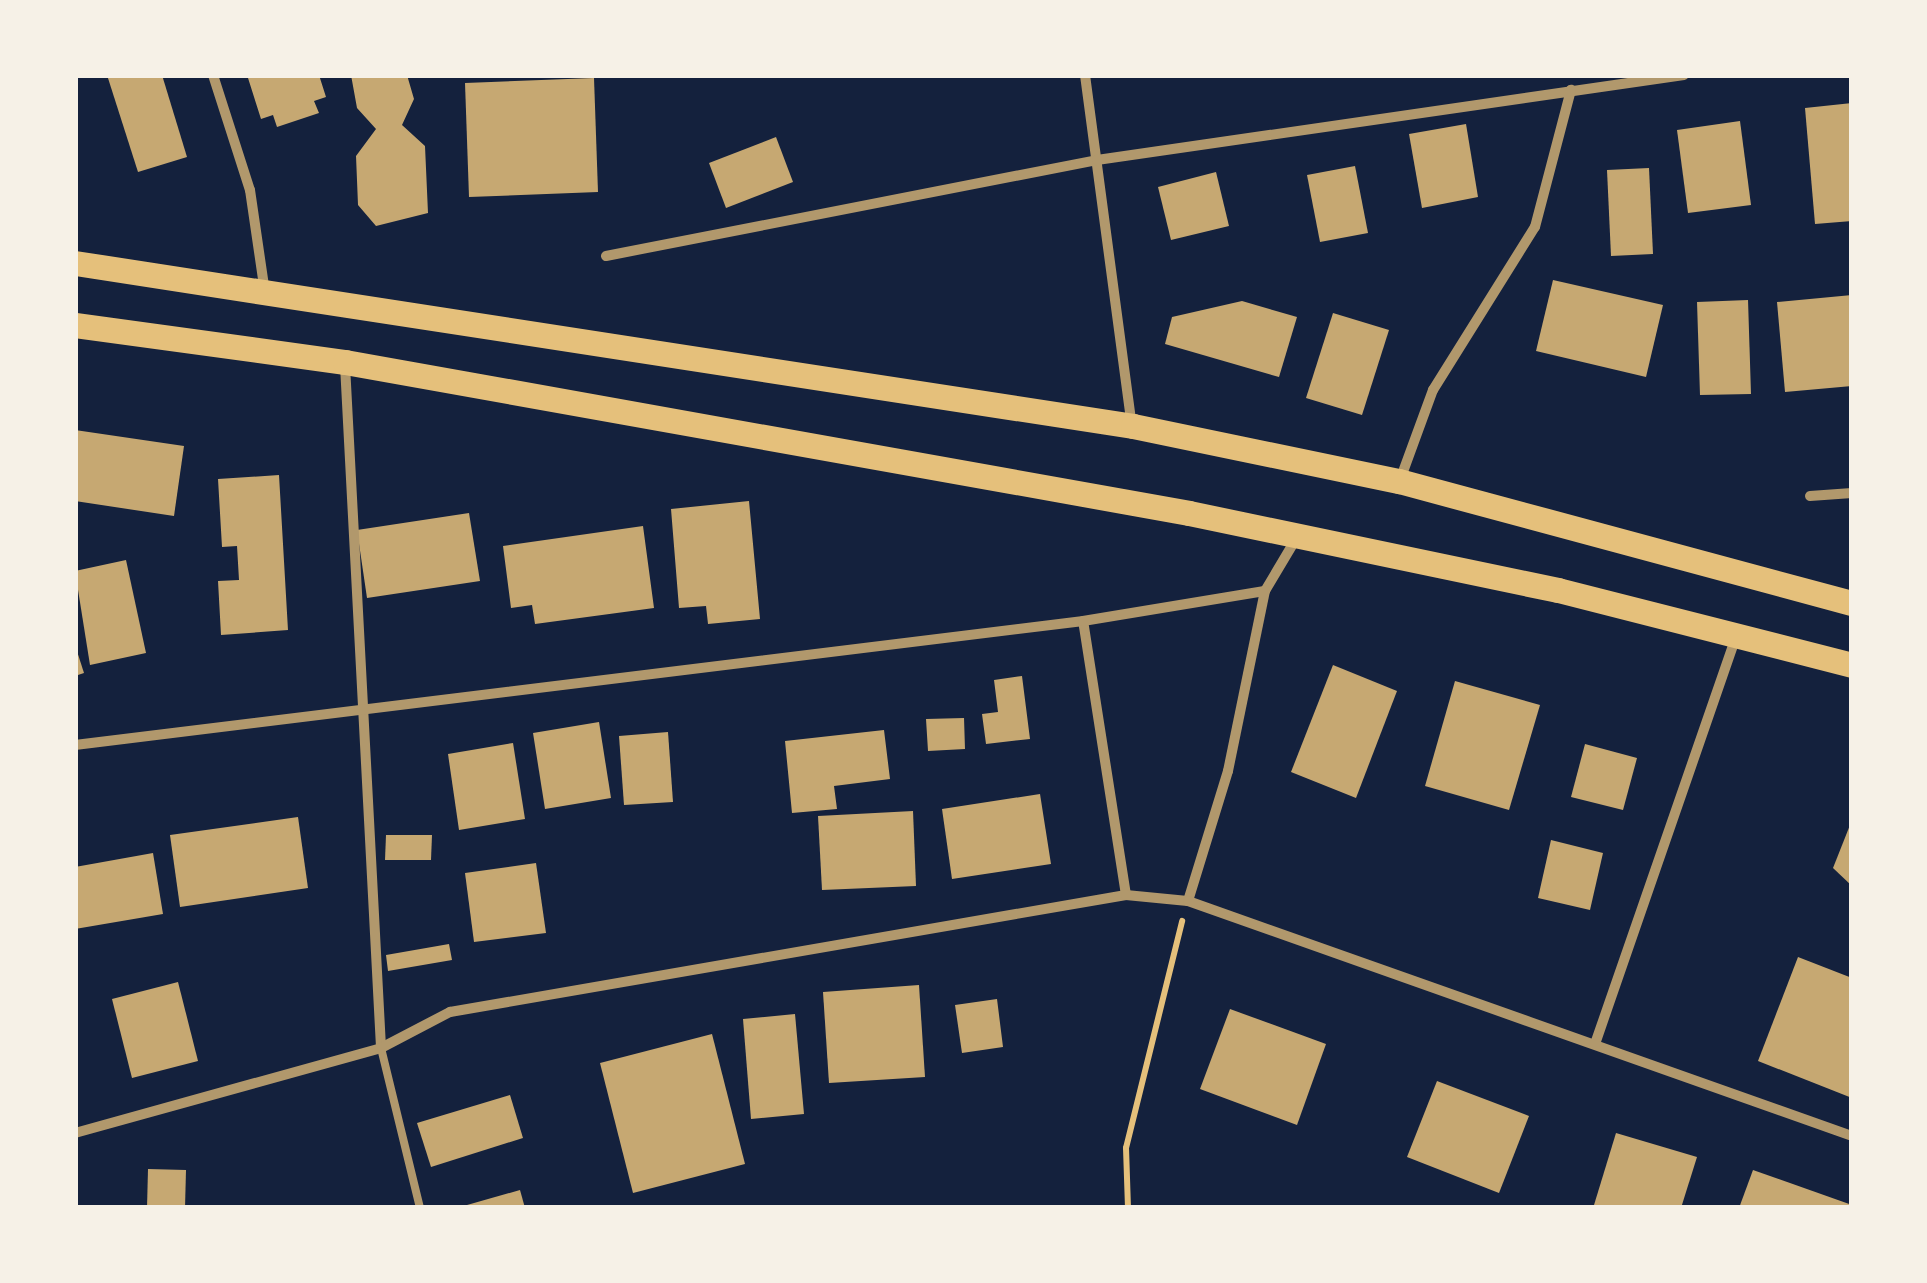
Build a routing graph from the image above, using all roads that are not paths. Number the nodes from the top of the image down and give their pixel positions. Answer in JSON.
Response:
{"nodes":[{"id":1,"x":213,"y":75,"type":"edge"},
{"id":2,"x":1084,"y":75,"type":"edge"},
{"id":3,"x":1684,"y":75,"type":"edge"},
{"id":4,"x":1640,"y":78,"type":"edge"},
{"id":5,"x":1571,"y":90,"type":"junction"},
{"id":6,"x":1096,"y":160,"type":"junction"},
{"id":7,"x":606,"y":256,"type":"dead end"},
{"id":8,"x":75,"y":263,"type":"edge"},
{"id":9,"x":264,"y":286,"type":"junction"},
{"id":10,"x":75,"y":325,"type":"edge"},
{"id":11,"x":345,"y":362,"type":"junction"},
{"id":12,"x":1132,"y":426,"type":"junction"},
{"id":13,"x":1400,"y":481,"type":"junction"},
{"id":14,"x":1852,"y":493,"type":"edge"},
{"id":15,"x":1810,"y":496,"type":"dead end"},
{"id":16,"x":1298,"y":536,"type":"junction"},
{"id":17,"x":1264,"y":591,"type":"junction"},
{"id":18,"x":1852,"y":602,"type":"edge"},
{"id":19,"x":1084,"y":621,"type":"junction"},
{"id":20,"x":1737,"y":634,"type":"junction"},
{"id":21,"x":1852,"y":664,"type":"edge"},
{"id":22,"x":359,"y":716,"type":"junction"},
{"id":23,"x":75,"y":745,"type":"edge"},
{"id":24,"x":1126,"y":895,"type":"junction"},
{"id":25,"x":1188,"y":901,"type":"junction"},
{"id":26,"x":1595,"y":1044,"type":"junction"},
{"id":27,"x":381,"y":1048,"type":"junction"},
{"id":28,"x":75,"y":1133,"type":"edge"},
{"id":29,"x":1852,"y":1136,"type":"edge"},
{"id":30,"x":420,"y":1208,"type":"edge"}],
"edges":[{"from":1,"to":9,"type":"street"},
{"from":2,"to":6,"type":"street"},
{"from":3,"to":4,"type":"street"},
{"from":4,"to":5,"type":"street"},
{"from":5,"to":6,"type":"street"},
{"from":5,"to":13,"type":"street"},
{"from":6,"to":7,"type":"street"},
{"from":6,"to":12,"type":"street"},
{"from":8,"to":9,"type":"main road"},
{"from":9,"to":12,"type":"main road"},
{"from":10,"to":11,"type":"main road"},
{"from":11,"to":16,"type":"main road"},
{"from":11,"to":22,"type":"street"},
{"from":12,"to":13,"type":"main road"},
{"from":13,"to":18,"type":"main road"},
{"from":14,"to":15,"type":"street"},
{"from":16,"to":17,"type":"street"},
{"from":16,"to":20,"type":"main road"},
{"from":17,"to":19,"type":"street"},
{"from":17,"to":25,"type":"street"},
{"from":19,"to":22,"type":"street"},
{"from":19,"to":24,"type":"street"},
{"from":20,"to":21,"type":"main road"},
{"from":20,"to":26,"type":"street"},
{"from":22,"to":23,"type":"street"},
{"from":22,"to":27,"type":"street"},
{"from":24,"to":25,"type":"street"},
{"from":24,"to":27,"type":"street"},
{"from":25,"to":26,"type":"street"},
{"from":26,"to":29,"type":"street"},
{"from":27,"to":28,"type":"street"},
{"from":27,"to":30,"type":"lane"}]}
